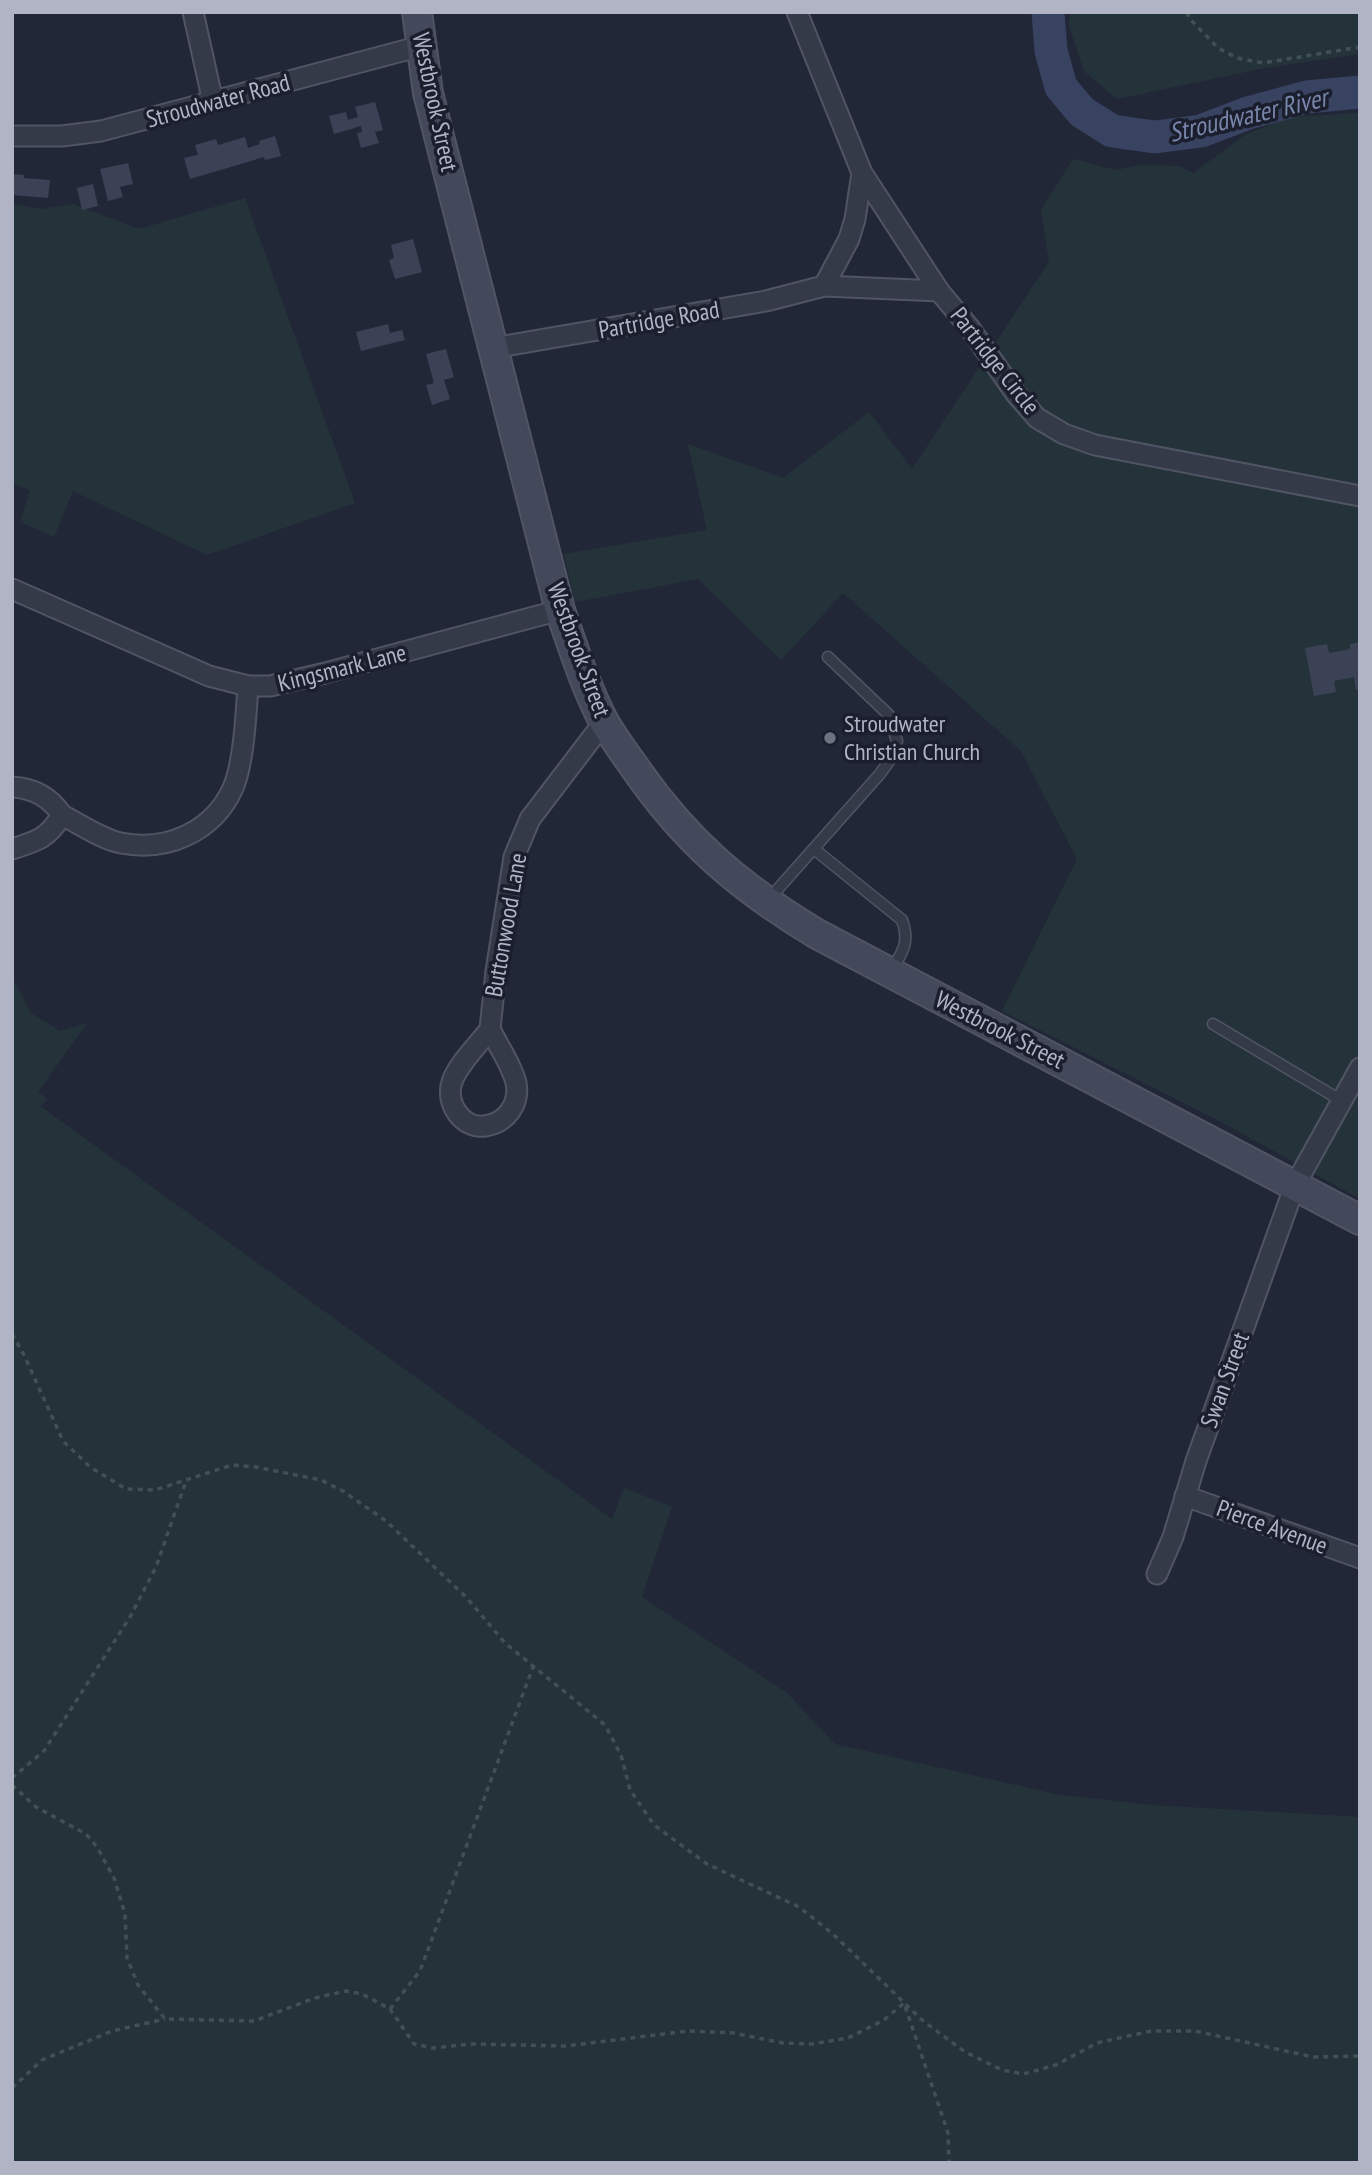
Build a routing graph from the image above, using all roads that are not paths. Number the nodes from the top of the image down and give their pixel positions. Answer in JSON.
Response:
{"nodes":[{"id":1,"x":193,"y":12,"type":"edge"},
{"id":2,"x":417,"y":12,"type":"edge"},
{"id":3,"x":797,"y":12,"type":"edge"},
{"id":4,"x":421,"y":46,"type":"junction"},
{"id":5,"x":213,"y":102,"type":"junction"},
{"id":6,"x":12,"y":136,"type":"edge"},
{"id":7,"x":862,"y":173,"type":"junction"},
{"id":8,"x":824,"y":286,"type":"junction"},
{"id":9,"x":939,"y":291,"type":"junction"},
{"id":10,"x":493,"y":348,"type":"junction"},
{"id":11,"x":1360,"y":496,"type":"edge"},
{"id":12,"x":12,"y":589,"type":"edge"},
{"id":13,"x":559,"y":610,"type":"junction"},
{"id":14,"x":828,"y":657,"type":"dead end"},
{"id":15,"x":248,"y":686,"type":"junction"},
{"id":16,"x":604,"y":722,"type":"junction"},
{"id":17,"x":12,"y":787,"type":"edge"},
{"id":18,"x":62,"y":815,"type":"junction"},
{"id":19,"x":12,"y":849,"type":"edge"},
{"id":20,"x":814,"y":849,"type":"junction"},
{"id":21,"x":766,"y":902,"type":"junction"},
{"id":22,"x":890,"y":973,"type":"junction"},
{"id":23,"x":1213,"y":1024,"type":"dead end"},
{"id":24,"x":490,"y":1029,"type":"junction"},
{"id":25,"x":1360,"y":1068,"type":"edge"},
{"id":26,"x":1342,"y":1101,"type":"junction"},
{"id":27,"x":1295,"y":1185,"type":"junction"},
{"id":28,"x":1360,"y":1220,"type":"edge"},
{"id":29,"x":1185,"y":1496,"type":"junction"},
{"id":30,"x":1360,"y":1558,"type":"edge"},
{"id":31,"x":1157,"y":1574,"type":"dead end"}],
"edges":[{"from":1,"to":5,"type":"street"},
{"from":2,"to":4,"type":"main road","name":"Westbrook Street"},
{"from":3,"to":7,"type":"street","name":"Partridge Circle"},
{"from":4,"to":5,"type":"street","name":"Stroudwater Road"},
{"from":4,"to":10,"type":"main road","name":"Westbrook Street"},
{"from":5,"to":6,"type":"street","name":"Stroudwater Road"},
{"from":7,"to":8,"type":"street"},
{"from":7,"to":9,"type":"street","name":"Partridge Circle"},
{"from":8,"to":9,"type":"street","name":"Partridge Road"},
{"from":8,"to":10,"type":"street","name":"Partridge Road"},
{"from":9,"to":11,"type":"street","name":"Partridge Circle"},
{"from":10,"to":13,"type":"main road","name":"Westbrook Street"},
{"from":12,"to":15,"type":"street","name":"Kingsmark Lane"},
{"from":13,"to":15,"type":"street","name":"Kingsmark Lane"},
{"from":13,"to":16,"type":"main road","name":"Westbrook Street"},
{"from":14,"to":20,"type":"lane"},
{"from":15,"to":18,"type":"street"},
{"from":16,"to":21,"type":"main road","name":"Westbrook Street"},
{"from":16,"to":24,"type":"street","name":"Buttonwood Lane"},
{"from":17,"to":18,"type":"street"},
{"from":18,"to":19,"type":"street"},
{"from":20,"to":21,"type":"lane"},
{"from":20,"to":22,"type":"lane"},
{"from":21,"to":22,"type":"main road","name":"Westbrook Street"},
{"from":22,"to":27,"type":"main road","name":"Westbrook Street"},
{"from":23,"to":26,"type":"lane"},
{"from":24,"to":24,"type":"street"},
{"from":25,"to":26,"type":"street","name":"Swan Street"},
{"from":26,"to":27,"type":"street","name":"Swan Street"},
{"from":27,"to":28,"type":"main road","name":"Westbrook Street"},
{"from":27,"to":29,"type":"street","name":"Swan Street"},
{"from":29,"to":30,"type":"street","name":"Pierce Avenue"},
{"from":29,"to":31,"type":"street","name":"Swan Street"}]}
